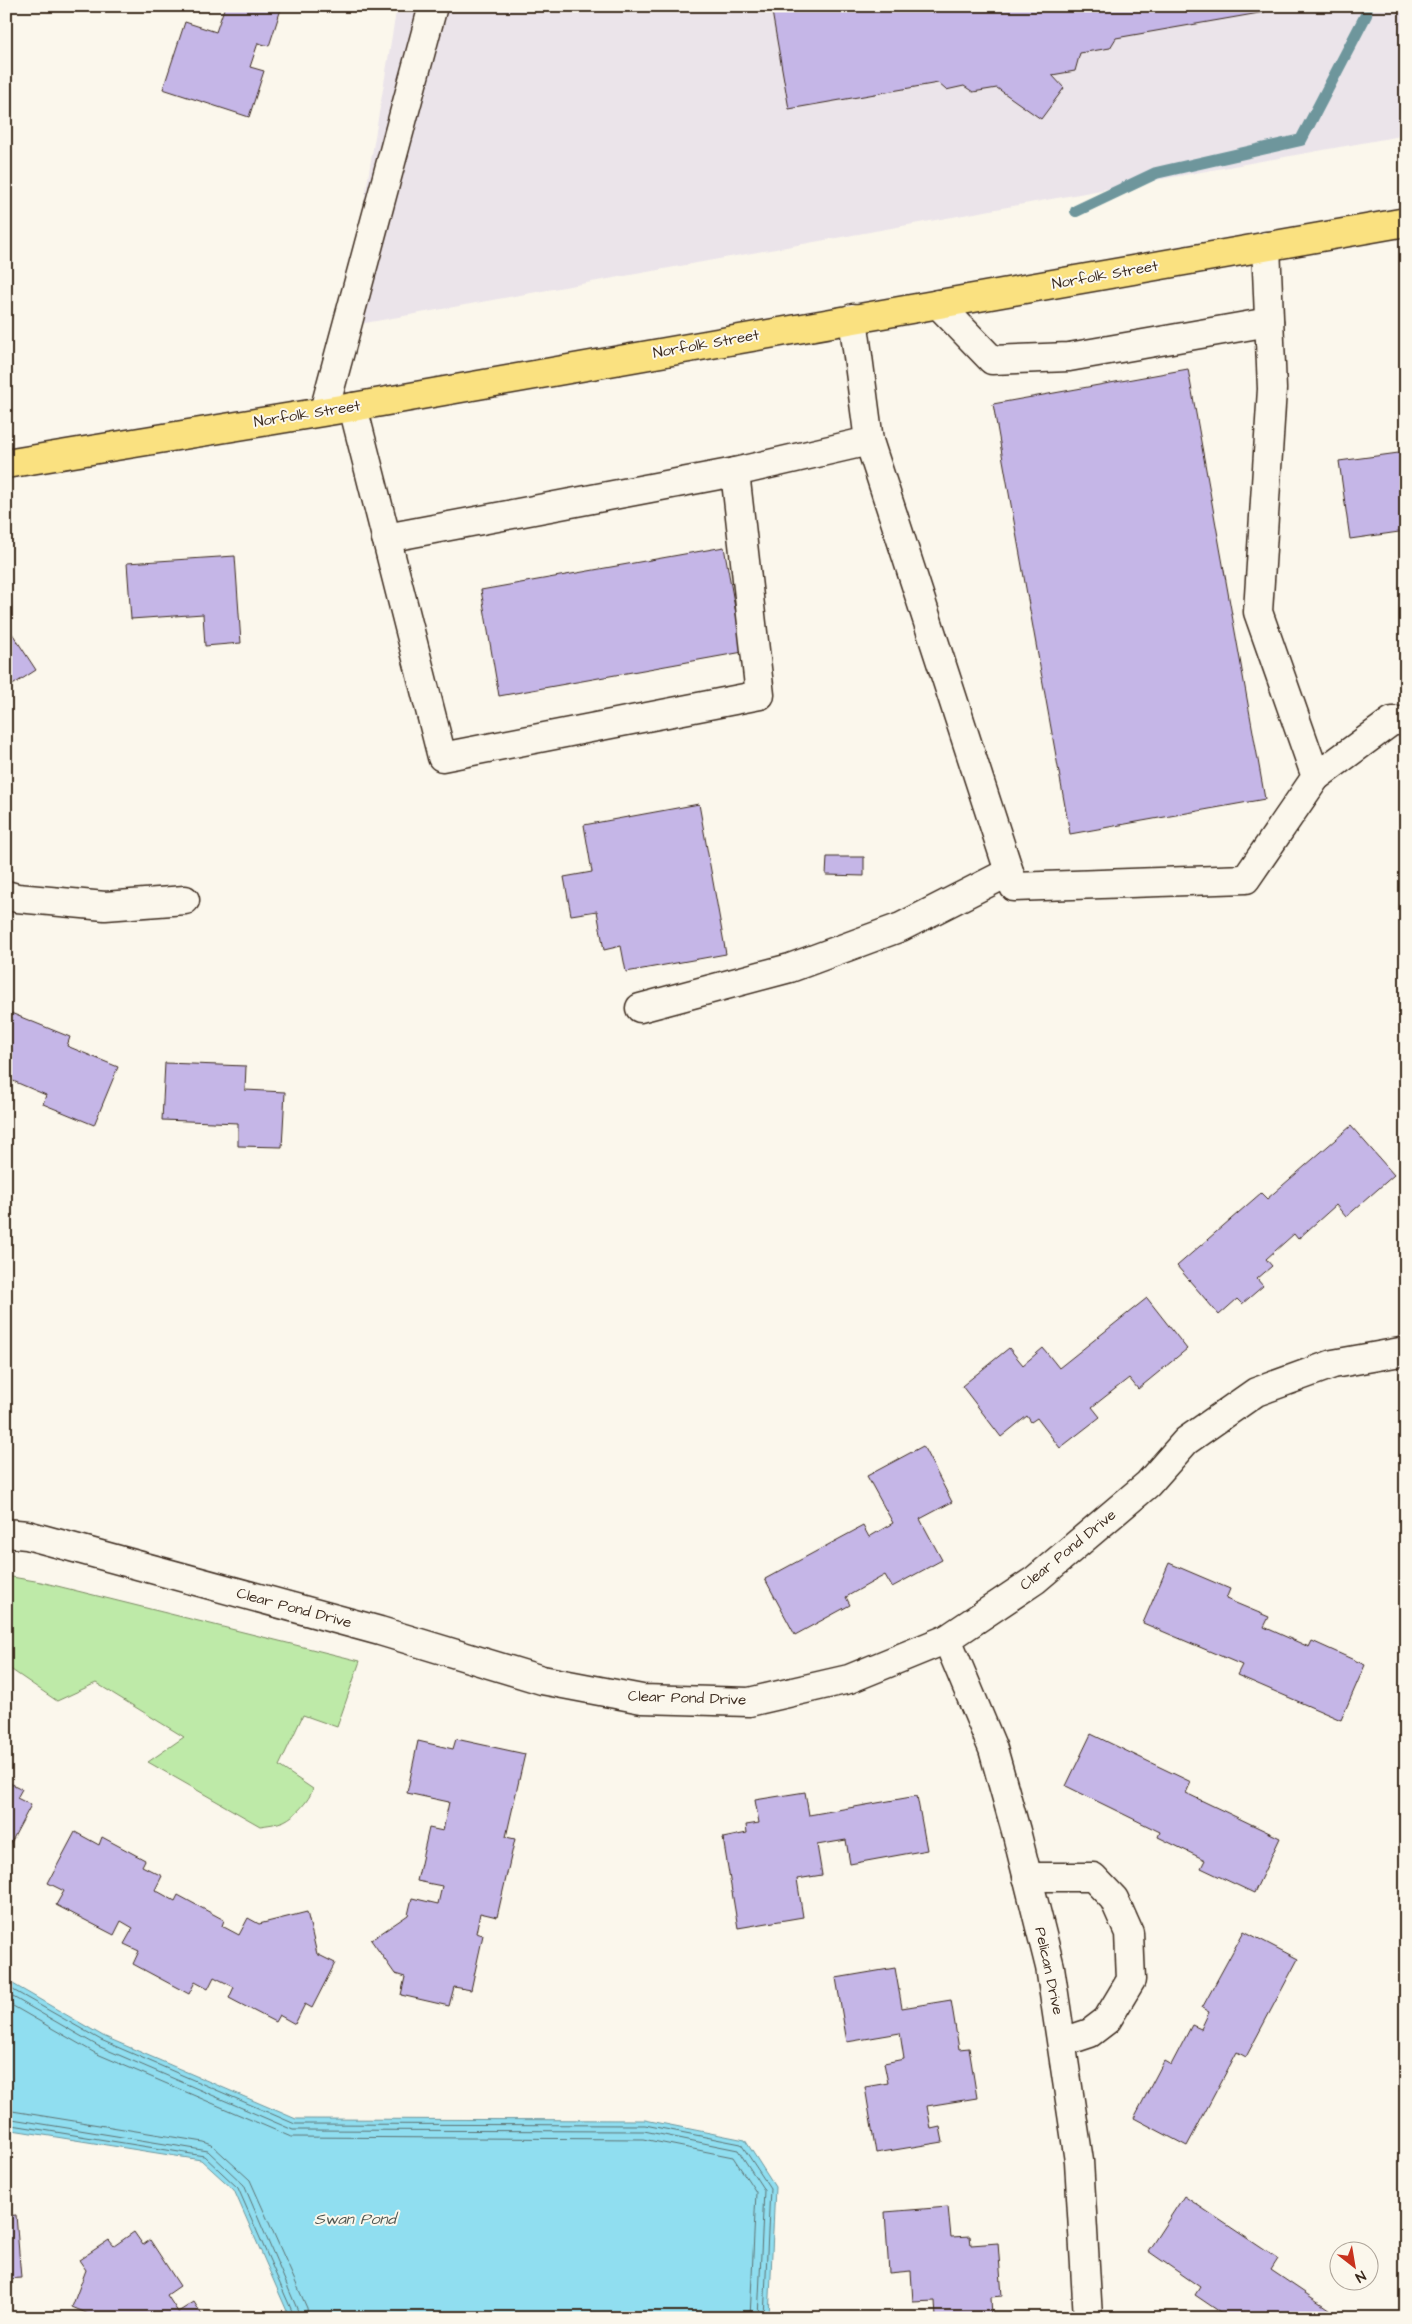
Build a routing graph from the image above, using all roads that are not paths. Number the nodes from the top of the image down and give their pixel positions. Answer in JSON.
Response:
{"nodes":[{"id":1,"x":433,"y":6,"type":"edge"},
{"id":2,"x":1404,"y":226,"type":"edge"},
{"id":3,"x":1266,"y":246,"type":"junction"},
{"id":4,"x":938,"y":304,"type":"junction"},
{"id":5,"x":854,"y":318,"type":"junction"},
{"id":6,"x":1269,"y":322,"type":"junction"},
{"id":7,"x":353,"y":407,"type":"junction"},
{"id":8,"x":324,"y":411,"type":"junction"},
{"id":9,"x":869,"y":441,"type":"junction"},
{"id":10,"x":6,"y":464,"type":"edge"},
{"id":11,"x":735,"y":472,"type":"junction"},
{"id":12,"x":386,"y":538,"type":"junction"},
{"id":13,"x":1406,"y":721,"type":"edge"},
{"id":14,"x":1316,"y":777,"type":"junction"},
{"id":15,"x":1009,"y":872,"type":"junction"},
{"id":16,"x":6,"y":895,"type":"edge"},
{"id":17,"x":185,"y":900,"type":"dead end"},
{"id":18,"x":640,"y":1008,"type":"dead end"},
{"id":19,"x":1406,"y":1351,"type":"edge"},
{"id":20,"x":6,"y":1532,"type":"edge"},
{"id":21,"x":947,"y":1639,"type":"junction"},
{"id":22,"x":1027,"y":1877,"type":"junction"},
{"id":23,"x":1063,"y":2042,"type":"junction"},
{"id":24,"x":1088,"y":2318,"type":"edge"}],
"edges":[{"from":1,"to":8,"type":"street"},
{"from":2,"to":3,"type":"main road","name":"Norfolk Street"},
{"from":3,"to":4,"type":"main road","name":"Norfolk Street"},
{"from":3,"to":6,"type":"street"},
{"from":4,"to":5,"type":"main road","name":"Norfolk Street"},
{"from":4,"to":6,"type":"street"},
{"from":5,"to":7,"type":"main road","name":"Norfolk Street"},
{"from":5,"to":9,"type":"street"},
{"from":6,"to":14,"type":"street"},
{"from":7,"to":8,"type":"main road","name":"Norfolk Street"},
{"from":7,"to":12,"type":"street"},
{"from":8,"to":10,"type":"main road","name":"Norfolk Street"},
{"from":9,"to":11,"type":"street"},
{"from":9,"to":15,"type":"street"},
{"from":11,"to":12,"type":"street"},
{"from":11,"to":12,"type":"street"},
{"from":13,"to":14,"type":"street"},
{"from":14,"to":15,"type":"street"},
{"from":15,"to":18,"type":"street"},
{"from":16,"to":17,"type":"street"},
{"from":19,"to":21,"type":"street","name":"Clear Pond Drive"},
{"from":20,"to":21,"type":"street","name":"Clear Pond Drive"},
{"from":21,"to":22,"type":"street","name":"Pelican Drive"},
{"from":22,"to":23,"type":"street","name":"Pelican Drive"},
{"from":22,"to":23,"type":"street"},
{"from":23,"to":24,"type":"street","name":"Pelican Drive"}]}
